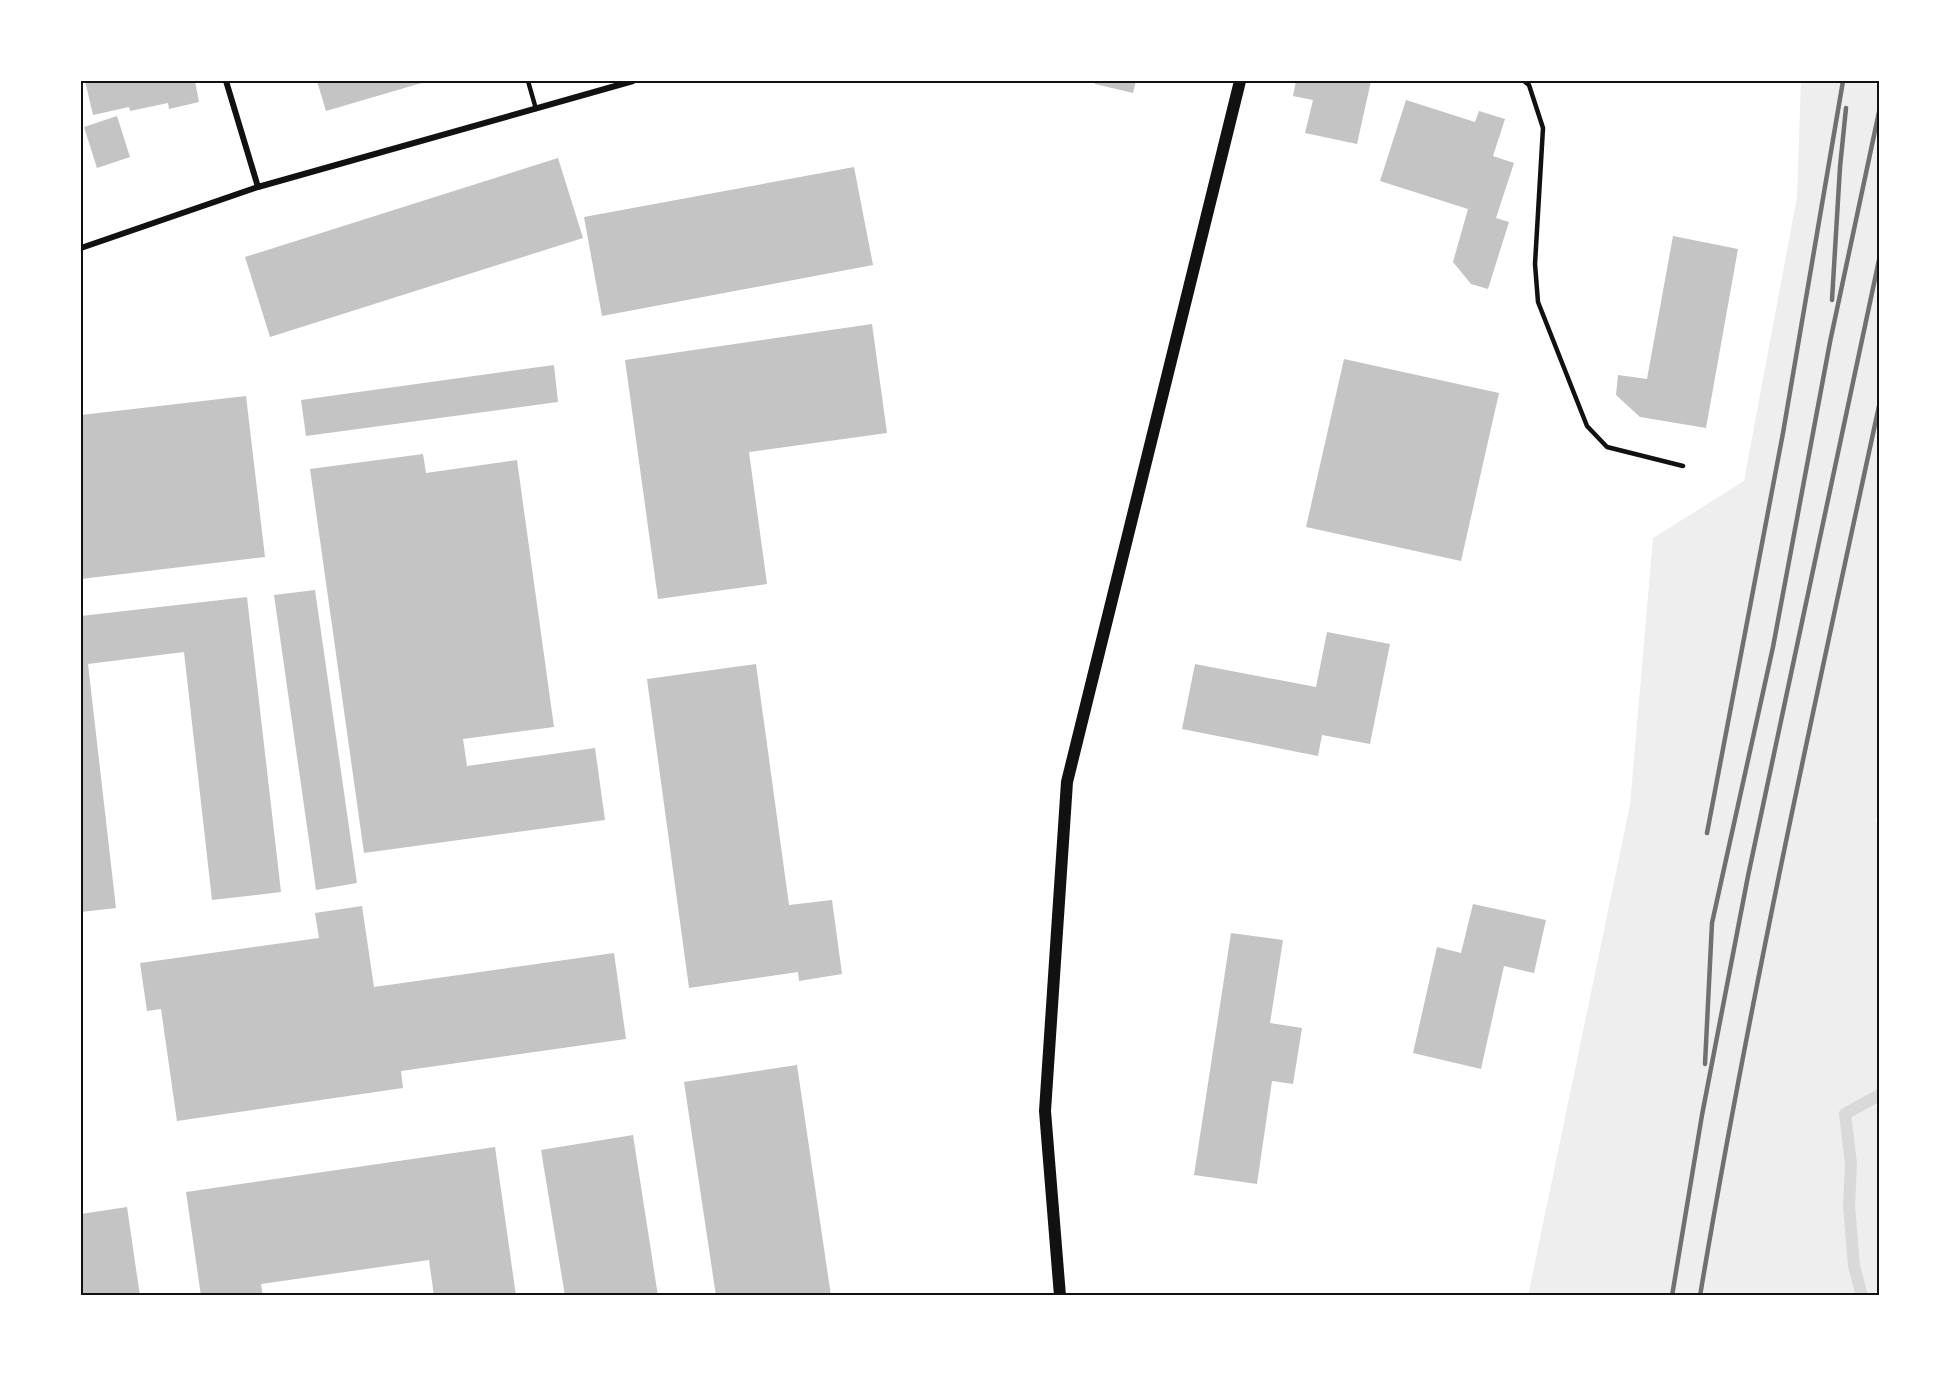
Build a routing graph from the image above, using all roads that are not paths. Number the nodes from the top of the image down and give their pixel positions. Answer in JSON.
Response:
{"nodes":[{"id":1,"x":226,"y":81,"type":"edge"},
{"id":2,"x":528,"y":81,"type":"edge"},
{"id":3,"x":633,"y":81,"type":"edge"},
{"id":4,"x":1240,"y":81,"type":"edge"},
{"id":5,"x":1524,"y":81,"type":"edge"},
{"id":6,"x":536,"y":109,"type":"junction"},
{"id":7,"x":258,"y":187,"type":"junction"},
{"id":8,"x":81,"y":248,"type":"edge"},
{"id":9,"x":1683,"y":466,"type":"dead end"},
{"id":10,"x":1059,"y":1296,"type":"edge"}],
"edges":[{"from":1,"to":7,"type":"street"},
{"from":2,"to":6,"type":"lane"},
{"from":3,"to":6,"type":"street"},
{"from":4,"to":10,"type":"main road"},
{"from":5,"to":9,"type":"lane"},
{"from":6,"to":7,"type":"street"},
{"from":7,"to":8,"type":"street"}]}
